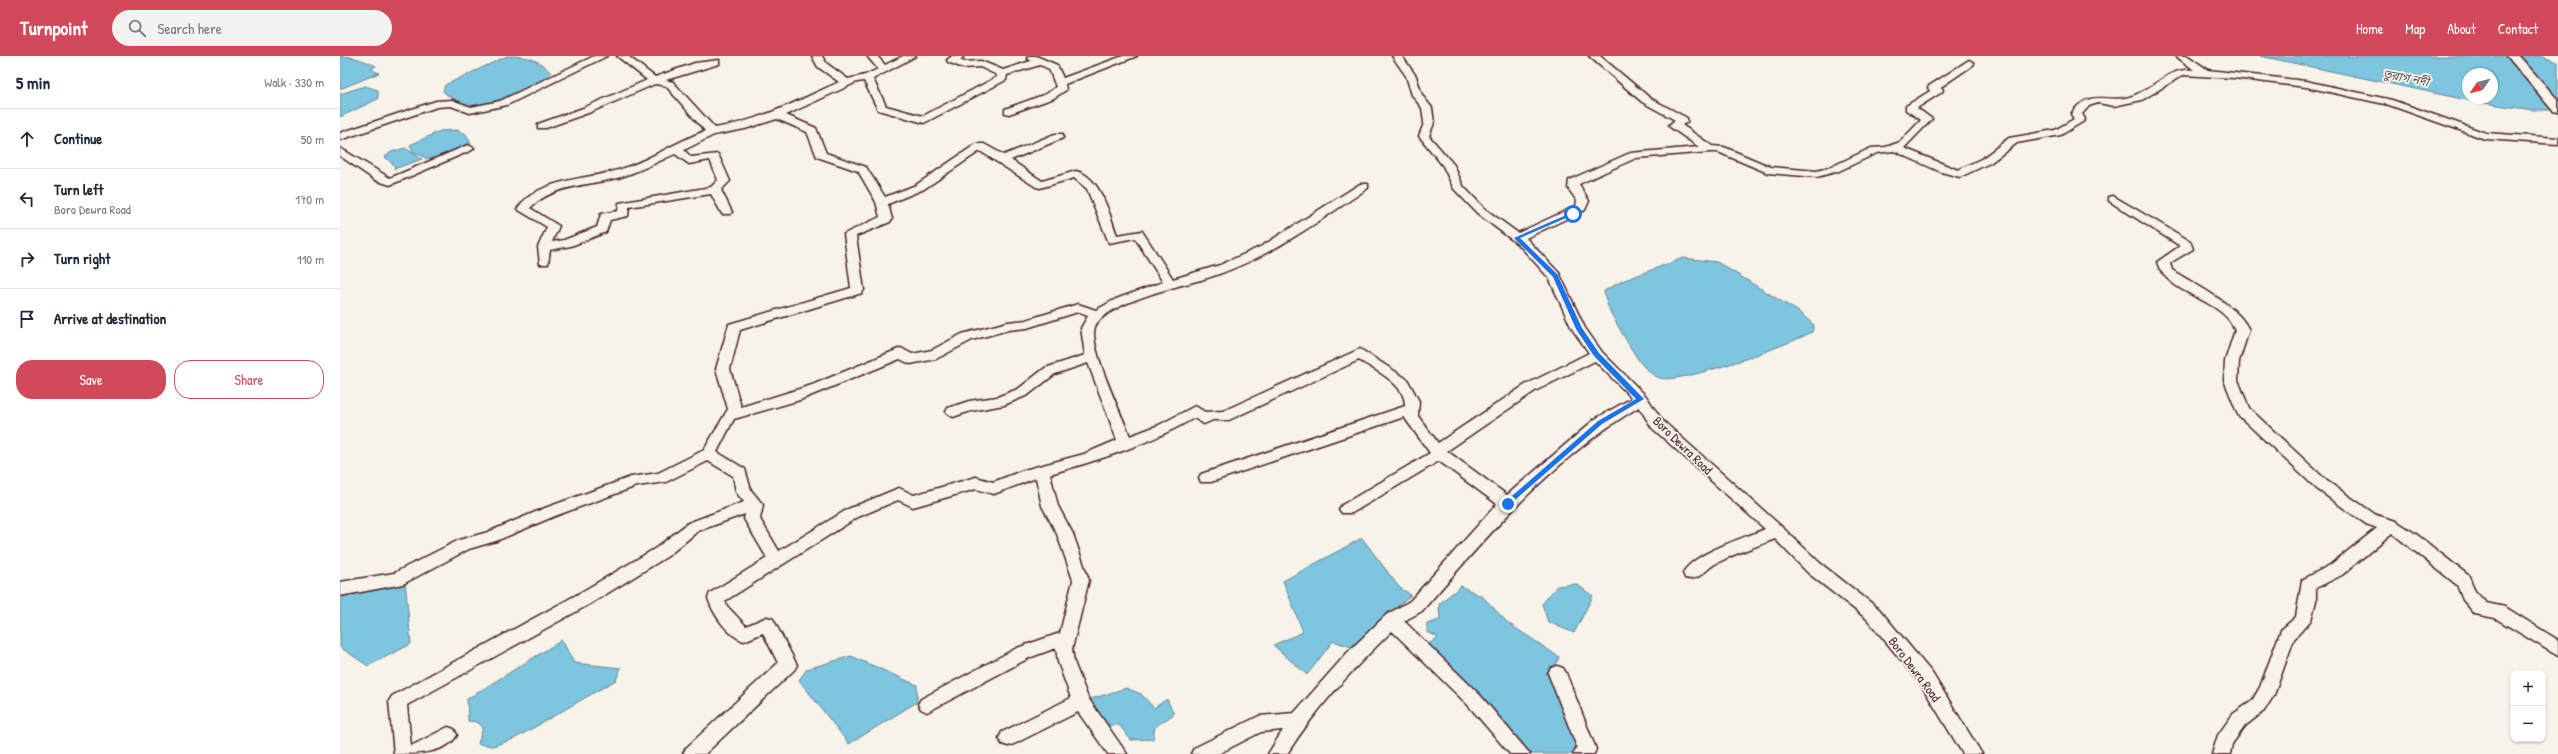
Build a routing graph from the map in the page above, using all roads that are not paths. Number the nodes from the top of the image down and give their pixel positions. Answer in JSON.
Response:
{"nodes":[{"id":1,"x":602,"y":56,"type":"edge"},
{"id":2,"x":622,"y":56,"type":"edge"},
{"id":3,"x":817,"y":56,"type":"edge"},
{"id":4,"x":872,"y":56,"type":"edge"},
{"id":5,"x":911,"y":56,"type":"edge"},
{"id":6,"x":959,"y":56,"type":"edge"},
{"id":7,"x":1026,"y":56,"type":"edge"},
{"id":8,"x":1132,"y":56,"type":"edge"},
{"id":9,"x":1594,"y":56,"type":"edge"},
{"id":10,"x":2181,"y":56,"type":"edge"},
{"id":11,"x":2513,"y":56,"type":"edge"},
{"id":12,"x":1401,"y":57,"type":"edge"},
{"id":13,"x":716,"y":62,"type":"dead end"},
{"id":14,"x":1040,"y":62,"type":"junction"},
{"id":15,"x":1969,"y":63,"type":"dead end"},
{"id":16,"x":884,"y":70,"type":"junction"},
{"id":17,"x":1002,"y":74,"type":"junction"},
{"id":18,"x":2205,"y":74,"type":"junction"},
{"id":19,"x":867,"y":78,"type":"junction"},
{"id":20,"x":654,"y":81,"type":"junction"},
{"id":21,"x":1060,"y":82,"type":"junction"},
{"id":22,"x":847,"y":83,"type":"junction"},
{"id":23,"x":2558,"y":108,"type":"edge"},
{"id":24,"x":1009,"y":111,"type":"dead end"},
{"id":25,"x":777,"y":115,"type":"junction"},
{"id":26,"x":542,"y":126,"type":"dead end"},
{"id":27,"x":712,"y":132,"type":"junction"},
{"id":28,"x":1059,"y":136,"type":"dead end"},
{"id":29,"x":340,"y":137,"type":"edge"},
{"id":30,"x":2558,"y":141,"type":"edge"},
{"id":31,"x":1894,"y":147,"type":"junction"},
{"id":32,"x":468,"y":148,"type":"dead end"},
{"id":33,"x":677,"y":149,"type":"junction"},
{"id":34,"x":1710,"y":149,"type":"junction"},
{"id":35,"x":340,"y":151,"type":"edge"},
{"id":36,"x":1003,"y":159,"type":"junction"},
{"id":37,"x":1364,"y":186,"type":"dead end"},
{"id":38,"x":715,"y":190,"type":"junction"},
{"id":39,"x":2113,"y":199,"type":"dead end"},
{"id":40,"x":882,"y":202,"type":"junction"},
{"id":41,"x":726,"y":212,"type":"dead end"},
{"id":42,"x":1517,"y":238,"type":"junction"},
{"id":43,"x":544,"y":247,"type":"junction"},
{"id":44,"x":544,"y":261,"type":"dead end"},
{"id":45,"x":1170,"y":284,"type":"junction"},
{"id":46,"x":1096,"y":314,"type":"junction"},
{"id":47,"x":1597,"y":355,"type":"junction"},
{"id":48,"x":1092,"y":357,"type":"junction"},
{"id":49,"x":1641,"y":399,"type":"junction"},
{"id":50,"x":1411,"y":409,"type":"junction"},
{"id":51,"x":953,"y":412,"type":"dead end"},
{"id":52,"x":729,"y":414,"type":"junction"},
{"id":53,"x":1125,"y":443,"type":"junction"},
{"id":54,"x":1438,"y":453,"type":"junction"},
{"id":55,"x":709,"y":454,"type":"junction"},
{"id":56,"x":1042,"y":470,"type":"junction"},
{"id":57,"x":1206,"y":478,"type":"dead end"},
{"id":58,"x":1508,"y":504,"type":"junction"},
{"id":59,"x":755,"y":505,"type":"junction"},
{"id":60,"x":1347,"y":509,"type":"dead end"},
{"id":61,"x":2391,"y":525,"type":"junction"},
{"id":62,"x":1777,"y":531,"type":"junction"},
{"id":63,"x":777,"y":561,"type":"junction"},
{"id":64,"x":1691,"y":573,"type":"dead end"},
{"id":65,"x":340,"y":589,"type":"edge"},
{"id":66,"x":1392,"y":620,"type":"junction"},
{"id":67,"x":1067,"y":636,"type":"junction"},
{"id":68,"x":2558,"y":649,"type":"edge"},
{"id":69,"x":1557,"y":673,"type":"dead end"},
{"id":70,"x":1081,"y":702,"type":"junction"},
{"id":71,"x":927,"y":704,"type":"dead end"},
{"id":72,"x":1299,"y":720,"type":"junction"},
{"id":73,"x":448,"y":735,"type":"dead end"},
{"id":74,"x":1008,"y":738,"type":"dead end"},
{"id":75,"x":403,"y":754,"type":"edge"},
{"id":76,"x":414,"y":754,"type":"edge"},
{"id":77,"x":692,"y":754,"type":"edge"},
{"id":78,"x":1118,"y":754,"type":"edge"},
{"id":79,"x":1200,"y":754,"type":"edge"},
{"id":80,"x":1277,"y":754,"type":"edge"},
{"id":81,"x":1521,"y":754,"type":"edge"},
{"id":82,"x":1582,"y":754,"type":"edge"},
{"id":83,"x":1973,"y":754,"type":"edge"},
{"id":84,"x":2220,"y":754,"type":"edge"}],
"edges":[{"from":1,"to":29,"type":"street"},
{"from":2,"to":20,"type":"street"},
{"from":3,"to":22,"type":"street"},
{"from":4,"to":16,"type":"street"},
{"from":5,"to":16,"type":"street"},
{"from":6,"to":17,"type":"street"},
{"from":7,"to":14,"type":"street"},
{"from":8,"to":21,"type":"street"},
{"from":9,"to":34,"type":"street"},
{"from":10,"to":18,"type":"street"},
{"from":11,"to":23,"type":"street"},
{"from":12,"to":42,"type":"street","name":"Boro Dewra Road"},
{"from":13,"to":20,"type":"street"},
{"from":14,"to":17,"type":"street"},
{"from":14,"to":21,"type":"street"},
{"from":15,"to":31,"type":"street"},
{"from":16,"to":19,"type":"street"},
{"from":17,"to":19,"type":"street"},
{"from":18,"to":30,"type":"street"},
{"from":18,"to":31,"type":"street"},
{"from":19,"to":22,"type":"street"},
{"from":20,"to":26,"type":"street"},
{"from":20,"to":27,"type":"street"},
{"from":21,"to":24,"type":"street"},
{"from":22,"to":25,"type":"street"},
{"from":25,"to":27,"type":"street"},
{"from":25,"to":40,"type":"street"},
{"from":27,"to":33,"type":"street"},
{"from":28,"to":36,"type":"street"},
{"from":31,"to":34,"type":"street"},
{"from":32,"to":35,"type":"street"},
{"from":33,"to":38,"type":"street"},
{"from":33,"to":43,"type":"street"},
{"from":34,"to":42,"type":"street"},
{"from":36,"to":40,"type":"street"},
{"from":36,"to":45,"type":"street"},
{"from":37,"to":45,"type":"street"},
{"from":38,"to":41,"type":"street"},
{"from":38,"to":43,"type":"street"},
{"from":39,"to":61,"type":"street"},
{"from":40,"to":52,"type":"street"},
{"from":42,"to":47,"type":"street","name":"Boro Dewra Road"},
{"from":43,"to":44,"type":"street"},
{"from":45,"to":46,"type":"street"},
{"from":46,"to":48,"type":"street"},
{"from":46,"to":52,"type":"street"},
{"from":47,"to":49,"type":"street","name":"Boro Dewra Road"},
{"from":47,"to":54,"type":"street"},
{"from":48,"to":51,"type":"street"},
{"from":48,"to":53,"type":"street"},
{"from":49,"to":58,"type":"street"},
{"from":49,"to":62,"type":"street","name":"Boro Dewra Road"},
{"from":50,"to":53,"type":"street"},
{"from":50,"to":54,"type":"street"},
{"from":50,"to":57,"type":"street"},
{"from":52,"to":55,"type":"street"},
{"from":53,"to":56,"type":"street"},
{"from":54,"to":58,"type":"street"},
{"from":54,"to":60,"type":"street"},
{"from":55,"to":59,"type":"street"},
{"from":55,"to":65,"type":"street"},
{"from":56,"to":63,"type":"street"},
{"from":56,"to":67,"type":"street"},
{"from":58,"to":66,"type":"street"},
{"from":59,"to":63,"type":"street"},
{"from":59,"to":75,"type":"street"},
{"from":61,"to":68,"type":"street"},
{"from":61,"to":84,"type":"street"},
{"from":62,"to":64,"type":"street"},
{"from":62,"to":83,"type":"street","name":"Boro Dewra Road"},
{"from":63,"to":77,"type":"street"},
{"from":66,"to":72,"type":"street"},
{"from":66,"to":81,"type":"street"},
{"from":67,"to":70,"type":"street"},
{"from":67,"to":71,"type":"street"},
{"from":69,"to":82,"type":"street"},
{"from":70,"to":74,"type":"street"},
{"from":70,"to":78,"type":"street"},
{"from":72,"to":79,"type":"street"},
{"from":72,"to":80,"type":"street"},
{"from":73,"to":76,"type":"street"}]}
